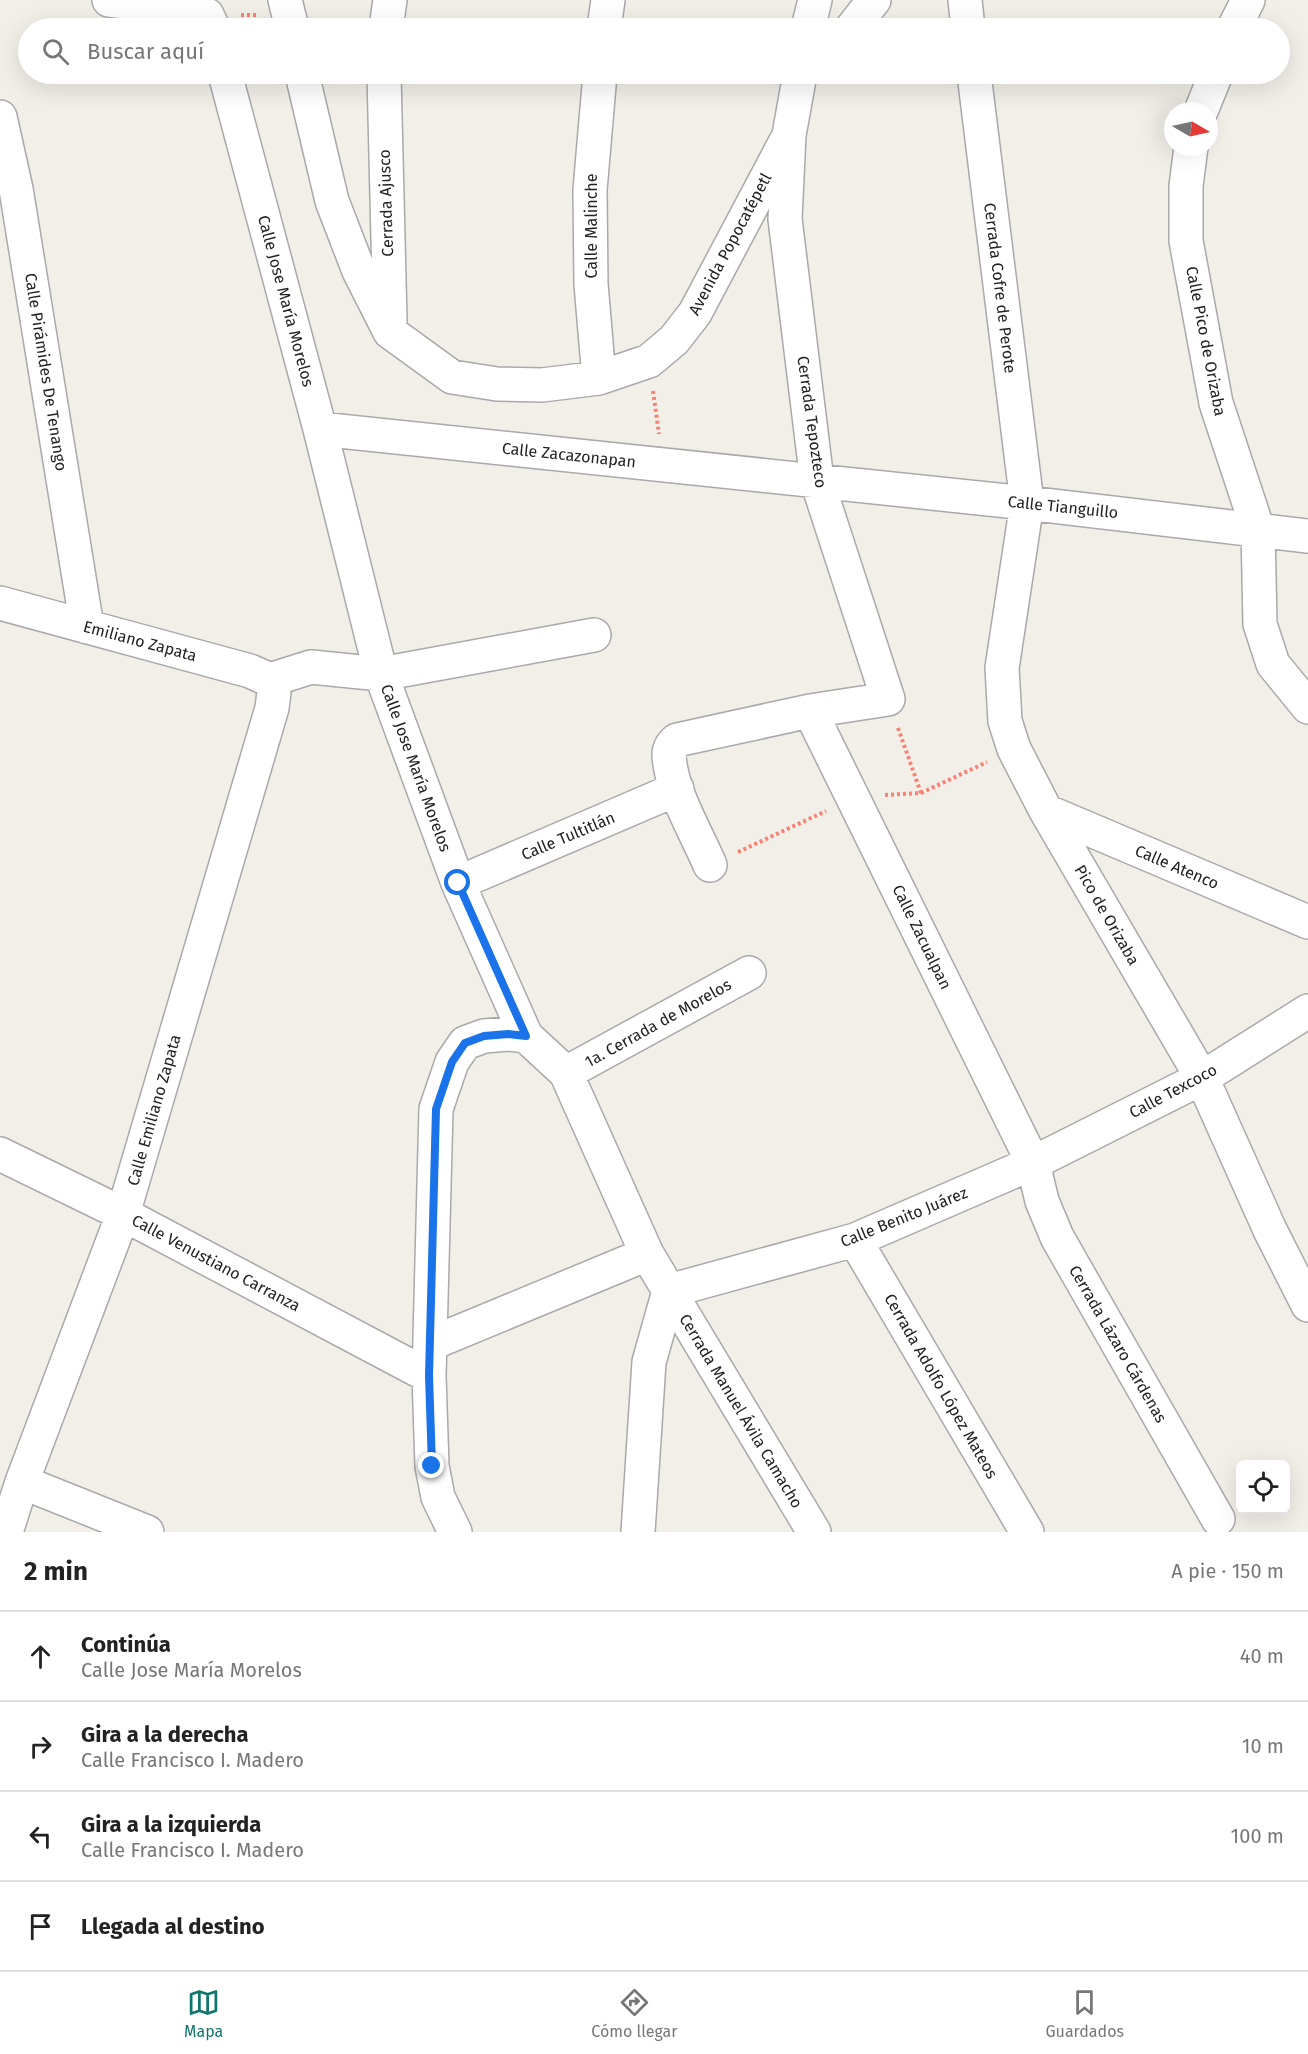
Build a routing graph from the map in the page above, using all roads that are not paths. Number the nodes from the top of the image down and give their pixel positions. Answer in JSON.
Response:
{"nodes":[{"id":1,"x":109,"y":0,"type":"edge"},
{"id":2,"x":390,"y":0,"type":"edge"},
{"id":3,"x":608,"y":0,"type":"edge"},
{"id":4,"x":815,"y":0,"type":"edge"},
{"id":5,"x":874,"y":0,"type":"edge"},
{"id":6,"x":965,"y":0,"type":"edge"},
{"id":7,"x":1248,"y":0,"type":"edge"},
{"id":8,"x":204,"y":18,"type":"edge"},
{"id":9,"x":387,"y":18,"type":"edge"},
{"id":10,"x":605,"y":18,"type":"edge"},
{"id":11,"x":810,"y":18,"type":"edge"},
{"id":12,"x":860,"y":18,"type":"edge"},
{"id":13,"x":967,"y":18,"type":"edge"},
{"id":14,"x":1239,"y":18,"type":"edge"},
{"id":15,"x":228,"y":84,"type":"edge"},
{"id":16,"x":304,"y":84,"type":"edge"},
{"id":17,"x":384,"y":84,"type":"edge"},
{"id":18,"x":599,"y":84,"type":"edge"},
{"id":19,"x":798,"y":84,"type":"edge"},
{"id":20,"x":815,"y":84,"type":"edge"},
{"id":21,"x":975,"y":84,"type":"edge"},
{"id":22,"x":1212,"y":84,"type":"edge"},
{"id":23,"x":1205,"y":102,"type":"edge"},
{"id":24,"x":0,"y":117,"type":"edge"},
{"id":25,"x":789,"y":135,"type":"junction"},
{"id":26,"x":1190,"y":156,"type":"edge"},
{"id":27,"x":8,"y":188,"type":"edge"},
{"id":28,"x":390,"y":332,"type":"junction"},
{"id":29,"x":599,"y":378,"type":"junction"},
{"id":30,"x":320,"y":429,"type":"junction"},
{"id":31,"x":817,"y":481,"type":"junction"},
{"id":32,"x":1027,"y":503,"type":"junction"},
{"id":33,"x":1258,"y":530,"type":"junction"},
{"id":34,"x":1308,"y":536,"type":"edge"},
{"id":35,"x":3,"y":611,"type":"edge"},
{"id":36,"x":87,"y":627,"type":"junction"},
{"id":37,"x":594,"y":635,"type":"dead end"},
{"id":38,"x":381,"y":674,"type":"junction"},
{"id":39,"x":270,"y":680,"type":"junction"},
{"id":40,"x":1308,"y":707,"type":"edge"},
{"id":41,"x":810,"y":711,"type":"junction"},
{"id":42,"x":677,"y":789,"type":"junction"},
{"id":43,"x":1046,"y":811,"type":"junction"},
{"id":44,"x":710,"y":865,"type":"road end"},
{"id":45,"x":458,"y":883,"type":"junction"},
{"id":46,"x":1308,"y":922,"type":"edge"},
{"id":47,"x":749,"y":973,"type":"dead end"},
{"id":48,"x":1308,"y":1011,"type":"edge"},
{"id":49,"x":526,"y":1036,"type":"junction"},
{"id":50,"x":566,"y":1073,"type":"junction"},
{"id":51,"x":1202,"y":1078,"type":"junction"},
{"id":52,"x":0,"y":1154,"type":"edge"},
{"id":53,"x":1033,"y":1163,"type":"junction"},
{"id":54,"x":123,"y":1214,"type":"junction"},
{"id":55,"x":855,"y":1240,"type":"junction"},
{"id":56,"x":647,"y":1254,"type":"junction"},
{"id":57,"x":669,"y":1291,"type":"junction"},
{"id":58,"x":1308,"y":1305,"type":"edge"},
{"id":59,"x":430,"y":1344,"type":"junction"},
{"id":60,"x":429,"y":1376,"type":"junction"},
{"id":61,"x":22,"y":1482,"type":"junction"},
{"id":62,"x":1218,"y":1519,"type":"dead end"},
{"id":63,"x":450,"y":1530,"type":"edge"},
{"id":64,"x":6,"y":1532,"type":"edge"},
{"id":65,"x":147,"y":1532,"type":"edge"},
{"id":66,"x":638,"y":1532,"type":"edge"},
{"id":67,"x":814,"y":1532,"type":"edge"},
{"id":68,"x":1026,"y":1532,"type":"edge"}],
"edges":[{"from":1,"to":8,"type":"street"},
{"from":2,"to":9,"type":"street"},
{"from":3,"to":10,"type":"street"},
{"from":4,"to":11,"type":"street"},
{"from":5,"to":12,"type":"street"},
{"from":6,"to":13,"type":"street"},
{"from":7,"to":14,"type":"street"},
{"from":15,"to":30,"type":"street","name":"Calle Jose María Morelos"},
{"from":16,"to":28,"type":"street","name":"Avenida Popocatépetl"},
{"from":17,"to":28,"type":"street","name":"Cerrada Ajusco"},
{"from":18,"to":29,"type":"street","name":"Calle Malinche"},
{"from":19,"to":25,"type":"street","name":"Cerrada Tepozteco"},
{"from":20,"to":25,"type":"street","name":"Avenida Popocatépetl"},
{"from":21,"to":32,"type":"street","name":"Cerrada Cofre de Perote"},
{"from":22,"to":23,"type":"street"},
{"from":24,"to":27,"type":"street","name":"Calle Pirámides De Tenango"},
{"from":25,"to":29,"type":"street","name":"Avenida Popocatépetl"},
{"from":25,"to":31,"type":"street","name":"Cerrada Tepozteco"},
{"from":26,"to":33,"type":"street","name":"Calle Pico de Orizaba"},
{"from":27,"to":36,"type":"street","name":"Calle Pirámides De Tenango"},
{"from":28,"to":29,"type":"street","name":"Avenida Popocatépetl"},
{"from":30,"to":31,"type":"street","name":"Calle Zacazonapan"},
{"from":30,"to":38,"type":"street","name":"Calle Jose María Morelos"},
{"from":31,"to":32,"type":"street","name":"Calle Tianguillo"},
{"from":31,"to":41,"type":"street","name":"Cerrada Tepozteco"},
{"from":32,"to":33,"type":"street","name":"Calle Tianguillo"},
{"from":32,"to":43,"type":"street","name":"Pico de Orizaba"},
{"from":33,"to":34,"type":"street","name":"Calle Tianguillo"},
{"from":33,"to":40,"type":"street","name":"Calle Pico de Orizaba"},
{"from":35,"to":36,"type":"street","name":"Emiliano Zapata"},
{"from":36,"to":39,"type":"street","name":"Emiliano Zapata"},
{"from":37,"to":38,"type":"street"},
{"from":38,"to":39,"type":"street"},
{"from":38,"to":45,"type":"street","name":"Calle Jose María Morelos"},
{"from":39,"to":54,"type":"street","name":"Calle Emiliano Zapata"},
{"from":41,"to":42,"type":"street"},
{"from":41,"to":53,"type":"street","name":"Calle Zacualpan"},
{"from":42,"to":44,"type":"street"},
{"from":42,"to":45,"type":"street","name":"Calle Tultitlán"},
{"from":43,"to":46,"type":"street","name":"Calle Atenco"},
{"from":43,"to":51,"type":"street","name":"Pico de Orizaba"},
{"from":45,"to":49,"type":"street","name":"Calle Jose María Morelos"},
{"from":47,"to":50,"type":"street","name":"1a. Cerrada de Morelos"},
{"from":48,"to":51,"type":"street","name":"Calle Texcoco"},
{"from":49,"to":50,"type":"street","name":"Calle Jose María Morelos"},
{"from":49,"to":59,"type":"street"},
{"from":50,"to":56,"type":"street","name":"Calle Jose María Morelos"},
{"from":51,"to":53,"type":"street","name":"Calle Texcoco"},
{"from":51,"to":58,"type":"street","name":"Pico de Orizaba"},
{"from":52,"to":54,"type":"street","name":"Calle Venustiano Carranza"},
{"from":53,"to":55,"type":"street","name":"Calle Benito Juárez"},
{"from":53,"to":62,"type":"street","name":"Cerrada Lázaro Cárdenas"},
{"from":54,"to":60,"type":"street","name":"Calle Venustiano Carranza"},
{"from":54,"to":61,"type":"street","name":"Calle Emiliano Zapata"},
{"from":55,"to":57,"type":"street","name":"Calle Benito Juárez"},
{"from":55,"to":68,"type":"street","name":"Cerrada Adolfo López Mateos"},
{"from":56,"to":57,"type":"street","name":"Calle Jose María Morelos"},
{"from":56,"to":59,"type":"street"},
{"from":57,"to":66,"type":"street"},
{"from":57,"to":67,"type":"street","name":"Cerrada Manuel Ávila Camacho"},
{"from":59,"to":60,"type":"street"},
{"from":60,"to":63,"type":"street"},
{"from":61,"to":64,"type":"street","name":"Calle Emiliano Zapata"},
{"from":61,"to":65,"type":"street"}]}
